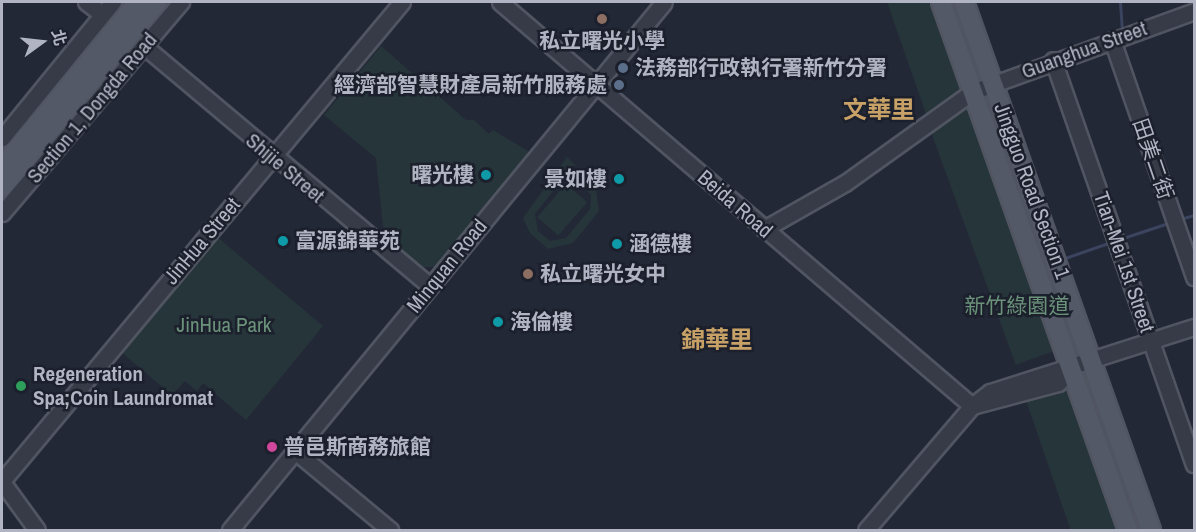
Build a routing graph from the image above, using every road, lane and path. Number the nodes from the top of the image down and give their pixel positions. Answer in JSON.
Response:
{"nodes":[{"id":1,"x":86,"y":2,"type":"edge"},
{"id":2,"x":113,"y":2,"type":"edge"},
{"id":3,"x":138,"y":2,"type":"edge"},
{"id":4,"x":158,"y":2,"type":"edge"},
{"id":5,"x":181,"y":2,"type":"edge"},
{"id":6,"x":402,"y":2,"type":"edge"},
{"id":7,"x":500,"y":2,"type":"edge"},
{"id":8,"x":664,"y":2,"type":"edge"},
{"id":9,"x":941,"y":2,"type":"edge"},
{"id":10,"x":964,"y":2,"type":"edge"},
{"id":11,"x":1194,"y":11,"type":"edge"},
{"id":12,"x":102,"y":14,"type":"junction"},
{"id":13,"x":1112,"y":40,"type":"junction"},
{"id":14,"x":144,"y":46,"type":"junction"},
{"id":15,"x":1053,"y":60,"type":"junction"},
{"id":16,"x":597,"y":83,"type":"junction"},
{"id":17,"x":993,"y":84,"type":"junction"},
{"id":18,"x":972,"y":92,"type":"junction"},
{"id":19,"x":2,"y":138,"type":"edge"},
{"id":20,"x":272,"y":158,"type":"junction"},
{"id":21,"x":2,"y":167,"type":"edge"},
{"id":22,"x":2,"y":187,"type":"edge"},
{"id":23,"x":2,"y":213,"type":"edge"},
{"id":24,"x":764,"y":229,"type":"junction"},
{"id":25,"x":1194,"y":277,"type":"edge"},
{"id":26,"x":430,"y":286,"type":"junction"},
{"id":27,"x":1194,"y":327,"type":"edge"},
{"id":28,"x":1152,"y":342,"type":"junction"},
{"id":29,"x":1091,"y":363,"type":"junction"},
{"id":30,"x":1072,"y":370,"type":"junction"},
{"id":31,"x":972,"y":406,"type":"junction"},
{"id":32,"x":295,"y":451,"type":"junction"},
{"id":33,"x":1194,"y":464,"type":"edge"},
{"id":34,"x":2,"y":481,"type":"edge"},
{"id":35,"x":37,"y":531,"type":"edge"},
{"id":36,"x":230,"y":531,"type":"edge"},
{"id":37,"x":390,"y":531,"type":"edge"},
{"id":38,"x":866,"y":531,"type":"edge"},
{"id":39,"x":1128,"y":531,"type":"edge"},
{"id":40,"x":1151,"y":531,"type":"edge"}],
"edges":[{"from":1,"to":12,"type":"street"},
{"from":2,"to":12,"type":"street"},
{"from":3,"to":21,"type":"main road"},
{"from":4,"to":22,"type":"main road"},
{"from":5,"to":14,"type":"street","name":"Section 1, Dongda Road"},
{"from":6,"to":20,"type":"street","name":"JinHua Street"},
{"from":7,"to":16,"type":"street","name":"Beida Road"},
{"from":8,"to":16,"type":"street","name":"Minquan Road"},
{"from":9,"to":18,"type":"main road","name":"Jingguo Road Section 1"},
{"from":10,"to":17,"type":"main road","name":"Jingguo Road Section 1"},
{"from":11,"to":13,"type":"street","name":"Guanghua Street"},
{"from":12,"to":19,"type":"street"},
{"from":13,"to":15,"type":"street","name":"Guanghua Street"},
{"from":13,"to":25,"type":"street","name":"田美二街"},
{"from":14,"to":20,"type":"street","name":"Shijie Street"},
{"from":14,"to":23,"type":"street","name":"Section 1, Dongda Road"},
{"from":15,"to":17,"type":"street","name":"Guanghua Street"},
{"from":15,"to":28,"type":"street","name":"Tian-Mei 1st Street"},
{"from":16,"to":24,"type":"street","name":"Beida Road"},
{"from":16,"to":26,"type":"street","name":"Minquan Road"},
{"from":17,"to":18,"type":"street","name":"Guanghua Street"},
{"from":17,"to":29,"type":"main road","name":"Jingguo Road Section 1"},
{"from":18,"to":24,"type":"street","name":"Guanghua Street"},
{"from":18,"to":30,"type":"main road","name":"Jingguo Road Section 1"},
{"from":20,"to":26,"type":"street","name":"Shijie Street"},
{"from":20,"to":34,"type":"street","name":"JinHua Street"},
{"from":24,"to":31,"type":"street","name":"Beida Road"},
{"from":26,"to":32,"type":"street","name":"Minquan Road"},
{"from":27,"to":28,"type":"street"},
{"from":28,"to":29,"type":"street"},
{"from":28,"to":33,"type":"street","name":"Tian-Mei 1st Street"},
{"from":29,"to":30,"type":"street"},
{"from":29,"to":40,"type":"main road","name":"Jingguo Road Section 1"},
{"from":30,"to":31,"type":"street"},
{"from":30,"to":39,"type":"main road","name":"Jingguo Road Section 1"},
{"from":31,"to":38,"type":"street"},
{"from":32,"to":36,"type":"street","name":"Minquan Road"},
{"from":32,"to":37,"type":"street"},
{"from":34,"to":35,"type":"street"}]}
